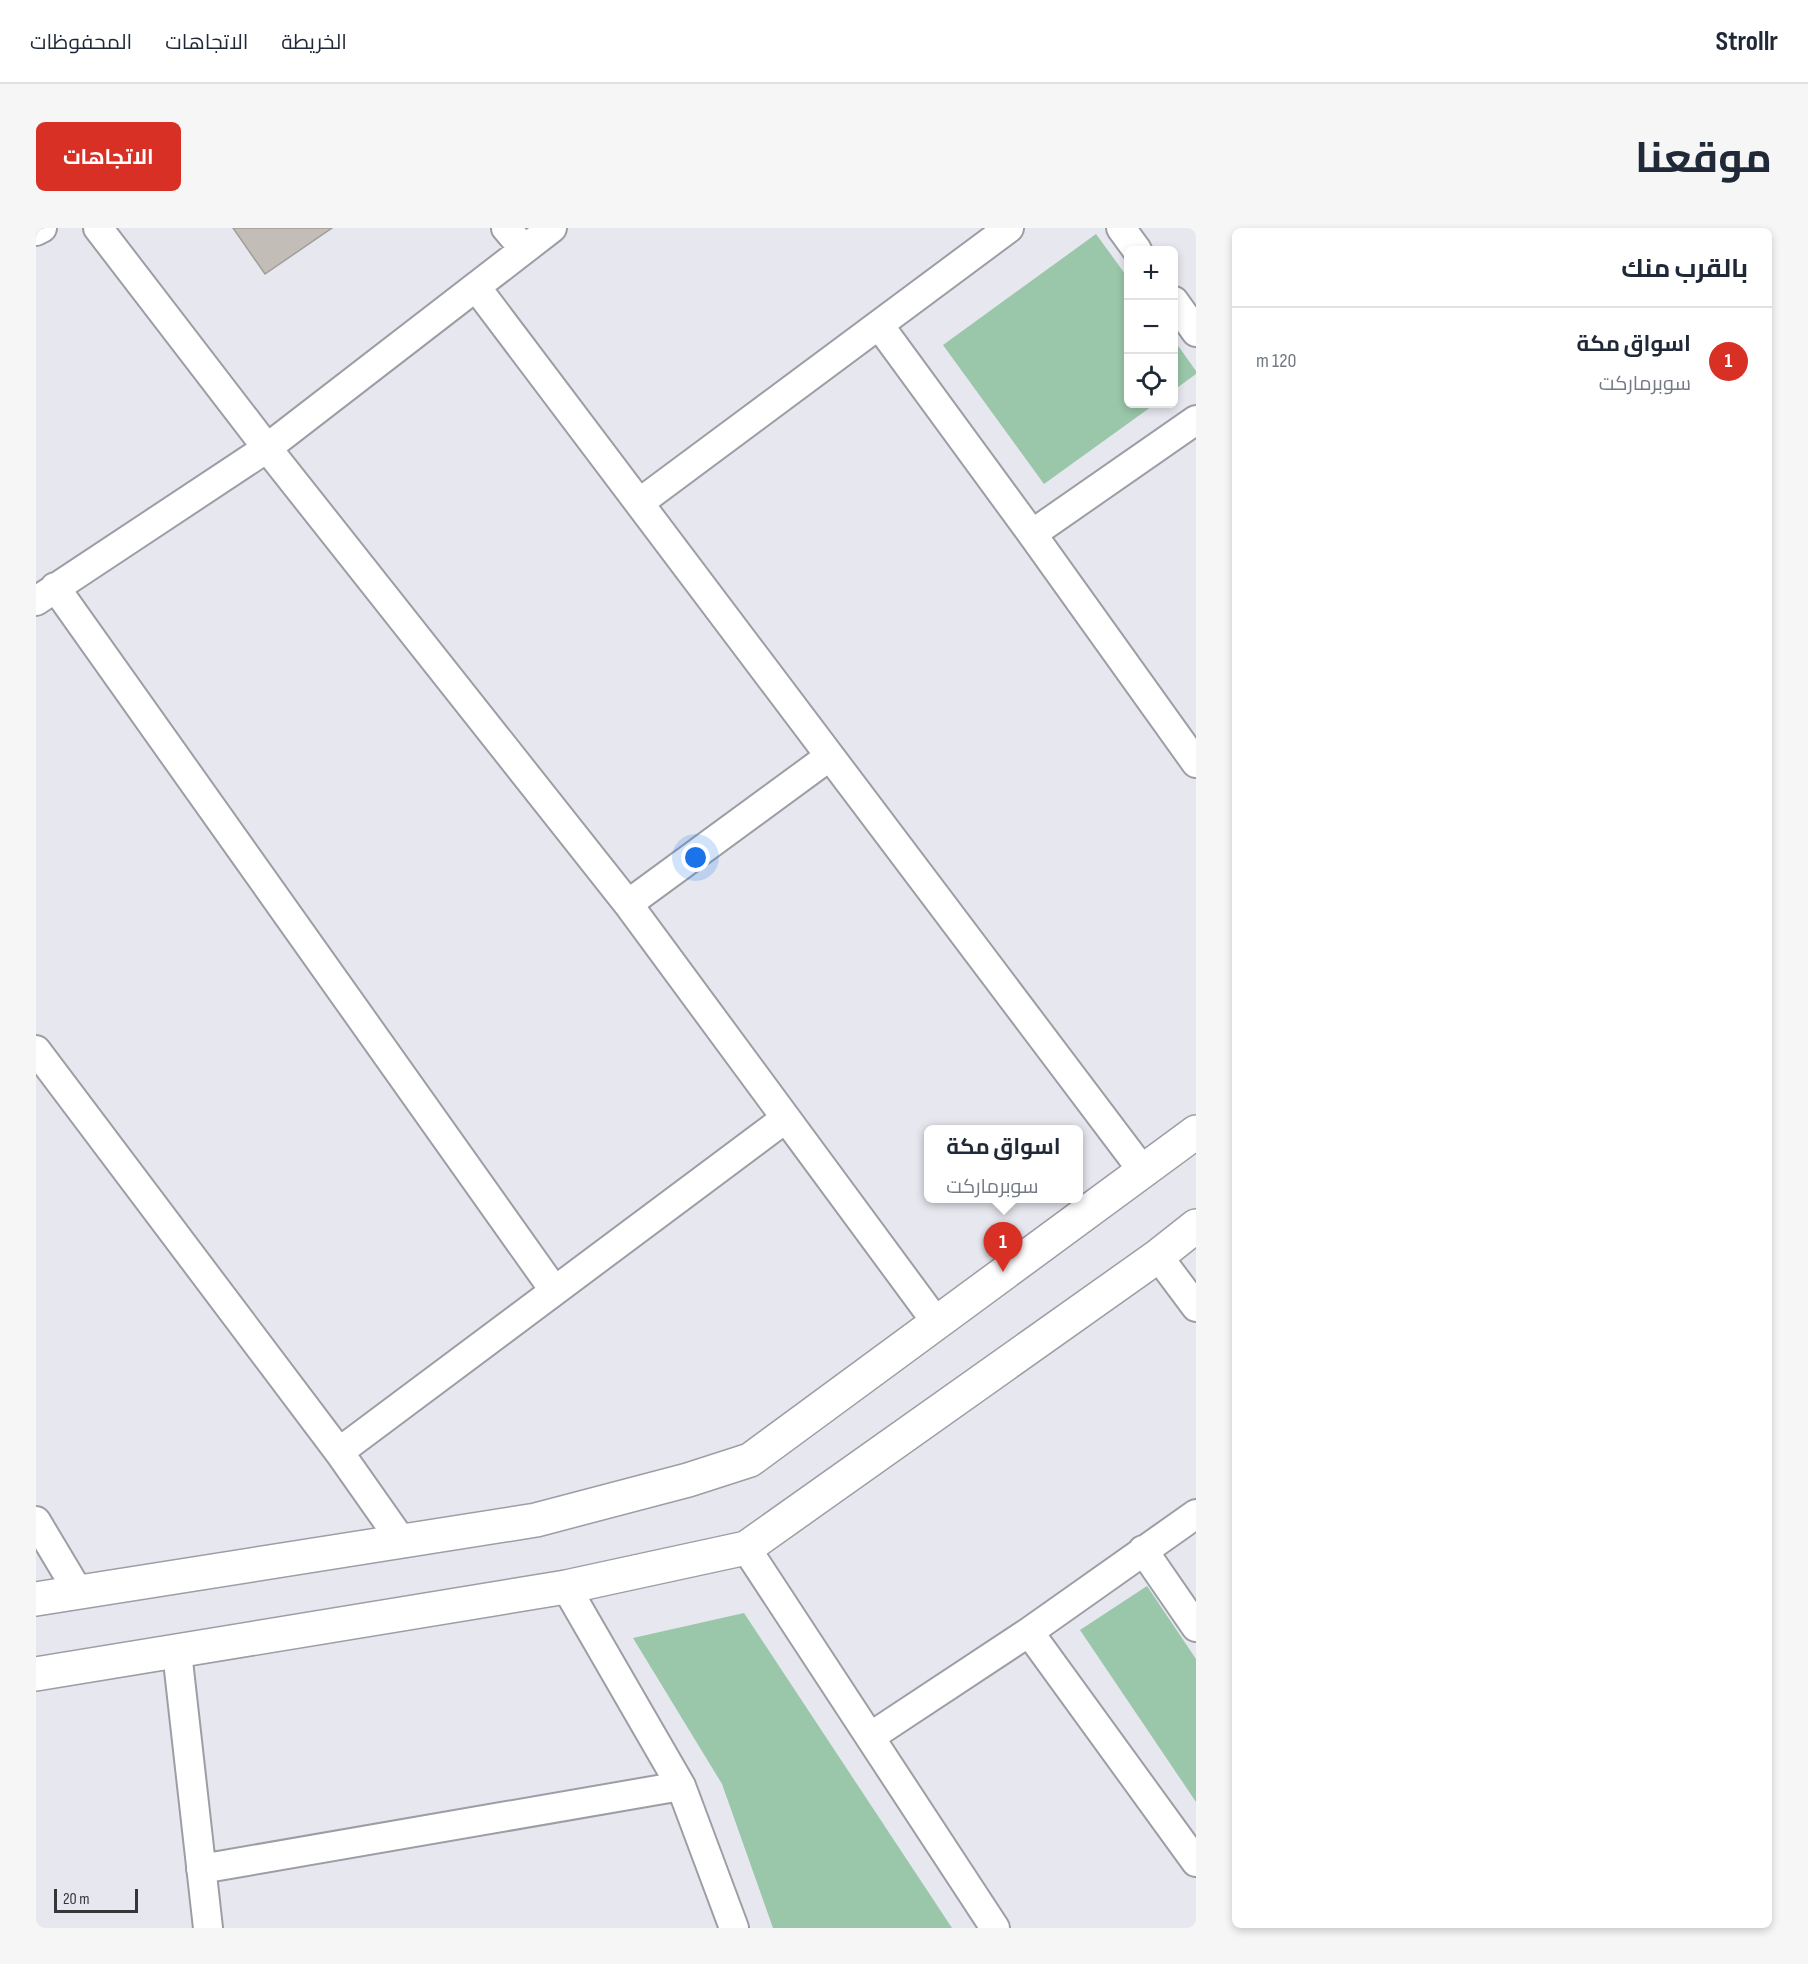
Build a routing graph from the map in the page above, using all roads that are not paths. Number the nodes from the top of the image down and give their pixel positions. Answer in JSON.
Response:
{"nodes":[{"id":1,"x":42,"y":228,"type":"edge"},
{"id":2,"x":98,"y":228,"type":"edge"},
{"id":3,"x":552,"y":228,"type":"edge"},
{"id":4,"x":1009,"y":228,"type":"edge"},
{"id":5,"x":1121,"y":228,"type":"edge"},
{"id":6,"x":36,"y":231,"type":"edge"},
{"id":7,"x":515,"y":238,"type":"edge"},
{"id":8,"x":1134,"y":246,"type":"edge"},
{"id":9,"x":476,"y":287,"type":"junction"},
{"id":10,"x":1178,"y":308,"type":"edge"},
{"id":11,"x":879,"y":325,"type":"junction"},
{"id":12,"x":1196,"y":332,"type":"edge"},
{"id":13,"x":1196,"y":420,"type":"edge"},
{"id":14,"x":267,"y":448,"type":"junction"},
{"id":15,"x":639,"y":503,"type":"junction"},
{"id":16,"x":1032,"y":534,"type":"junction"},
{"id":17,"x":45,"y":594,"type":"edge"},
{"id":18,"x":830,"y":756,"type":"junction"},
{"id":19,"x":1196,"y":764,"type":"edge"},
{"id":20,"x":628,"y":904,"type":"junction"},
{"id":21,"x":36,"y":1050,"type":"edge"},
{"id":22,"x":786,"y":1118,"type":"junction"},
{"id":23,"x":1196,"y":1132,"type":"edge"},
{"id":24,"x":1143,"y":1171,"type":"junction"},
{"id":25,"x":1196,"y":1226,"type":"edge"},
{"id":26,"x":1158,"y":1256,"type":"junction"},
{"id":27,"x":554,"y":1290,"type":"junction"},
{"id":28,"x":1196,"y":1307,"type":"edge"},
{"id":29,"x":937,"y":1323,"type":"junction"},
{"id":30,"x":339,"y":1452,"type":"junction"},
{"id":31,"x":1196,"y":1514,"type":"edge"},
{"id":32,"x":36,"y":1521,"type":"edge"},
{"id":33,"x":403,"y":1542,"type":"junction"},
{"id":34,"x":746,"y":1548,"type":"junction"},
{"id":35,"x":1143,"y":1550,"type":"junction"},
{"id":36,"x":566,"y":1587,"type":"junction"},
{"id":37,"x":79,"y":1593,"type":"junction"},
{"id":38,"x":36,"y":1599,"type":"edge"},
{"id":39,"x":1196,"y":1627,"type":"edge"},
{"id":40,"x":1029,"y":1632,"type":"junction"},
{"id":41,"x":177,"y":1652,"type":"junction"},
{"id":42,"x":36,"y":1674,"type":"edge"},
{"id":43,"x":870,"y":1737,"type":"junction"},
{"id":44,"x":681,"y":1786,"type":"junction"},
{"id":45,"x":1196,"y":1862,"type":"edge"},
{"id":46,"x":201,"y":1869,"type":"junction"},
{"id":47,"x":208,"y":1928,"type":"edge"},
{"id":48,"x":734,"y":1928,"type":"edge"},
{"id":49,"x":994,"y":1928,"type":"edge"}],
"edges":[{"from":1,"to":6,"type":"street"},
{"from":2,"to":14,"type":"street"},
{"from":3,"to":7,"type":"street"},
{"from":4,"to":11,"type":"street"},
{"from":5,"to":8,"type":"street"},
{"from":7,"to":9,"type":"street"},
{"from":9,"to":14,"type":"street"},
{"from":9,"to":15,"type":"street"},
{"from":10,"to":12,"type":"street"},
{"from":11,"to":15,"type":"street"},
{"from":11,"to":16,"type":"street"},
{"from":13,"to":16,"type":"street"},
{"from":14,"to":17,"type":"street"},
{"from":14,"to":20,"type":"street"},
{"from":15,"to":18,"type":"street"},
{"from":16,"to":19,"type":"street"},
{"from":17,"to":27,"type":"street"},
{"from":18,"to":20,"type":"street"},
{"from":18,"to":24,"type":"street"},
{"from":20,"to":22,"type":"street"},
{"from":21,"to":30,"type":"street"},
{"from":22,"to":27,"type":"street"},
{"from":22,"to":29,"type":"street"},
{"from":23,"to":24,"type":"street"},
{"from":24,"to":29,"type":"street"},
{"from":25,"to":26,"type":"street"},
{"from":26,"to":28,"type":"street"},
{"from":26,"to":34,"type":"street"},
{"from":27,"to":30,"type":"street"},
{"from":29,"to":33,"type":"street"},
{"from":30,"to":33,"type":"street"},
{"from":31,"to":35,"type":"street"},
{"from":32,"to":37,"type":"street"},
{"from":33,"to":37,"type":"street"},
{"from":34,"to":36,"type":"street"},
{"from":34,"to":43,"type":"street"},
{"from":35,"to":39,"type":"street"},
{"from":35,"to":40,"type":"street"},
{"from":36,"to":41,"type":"street"},
{"from":36,"to":44,"type":"street"},
{"from":37,"to":38,"type":"street"},
{"from":40,"to":43,"type":"street"},
{"from":40,"to":45,"type":"street"},
{"from":41,"to":42,"type":"street"},
{"from":41,"to":46,"type":"street"},
{"from":43,"to":49,"type":"street"},
{"from":44,"to":46,"type":"street"},
{"from":44,"to":48,"type":"street"},
{"from":46,"to":47,"type":"street"}]}
